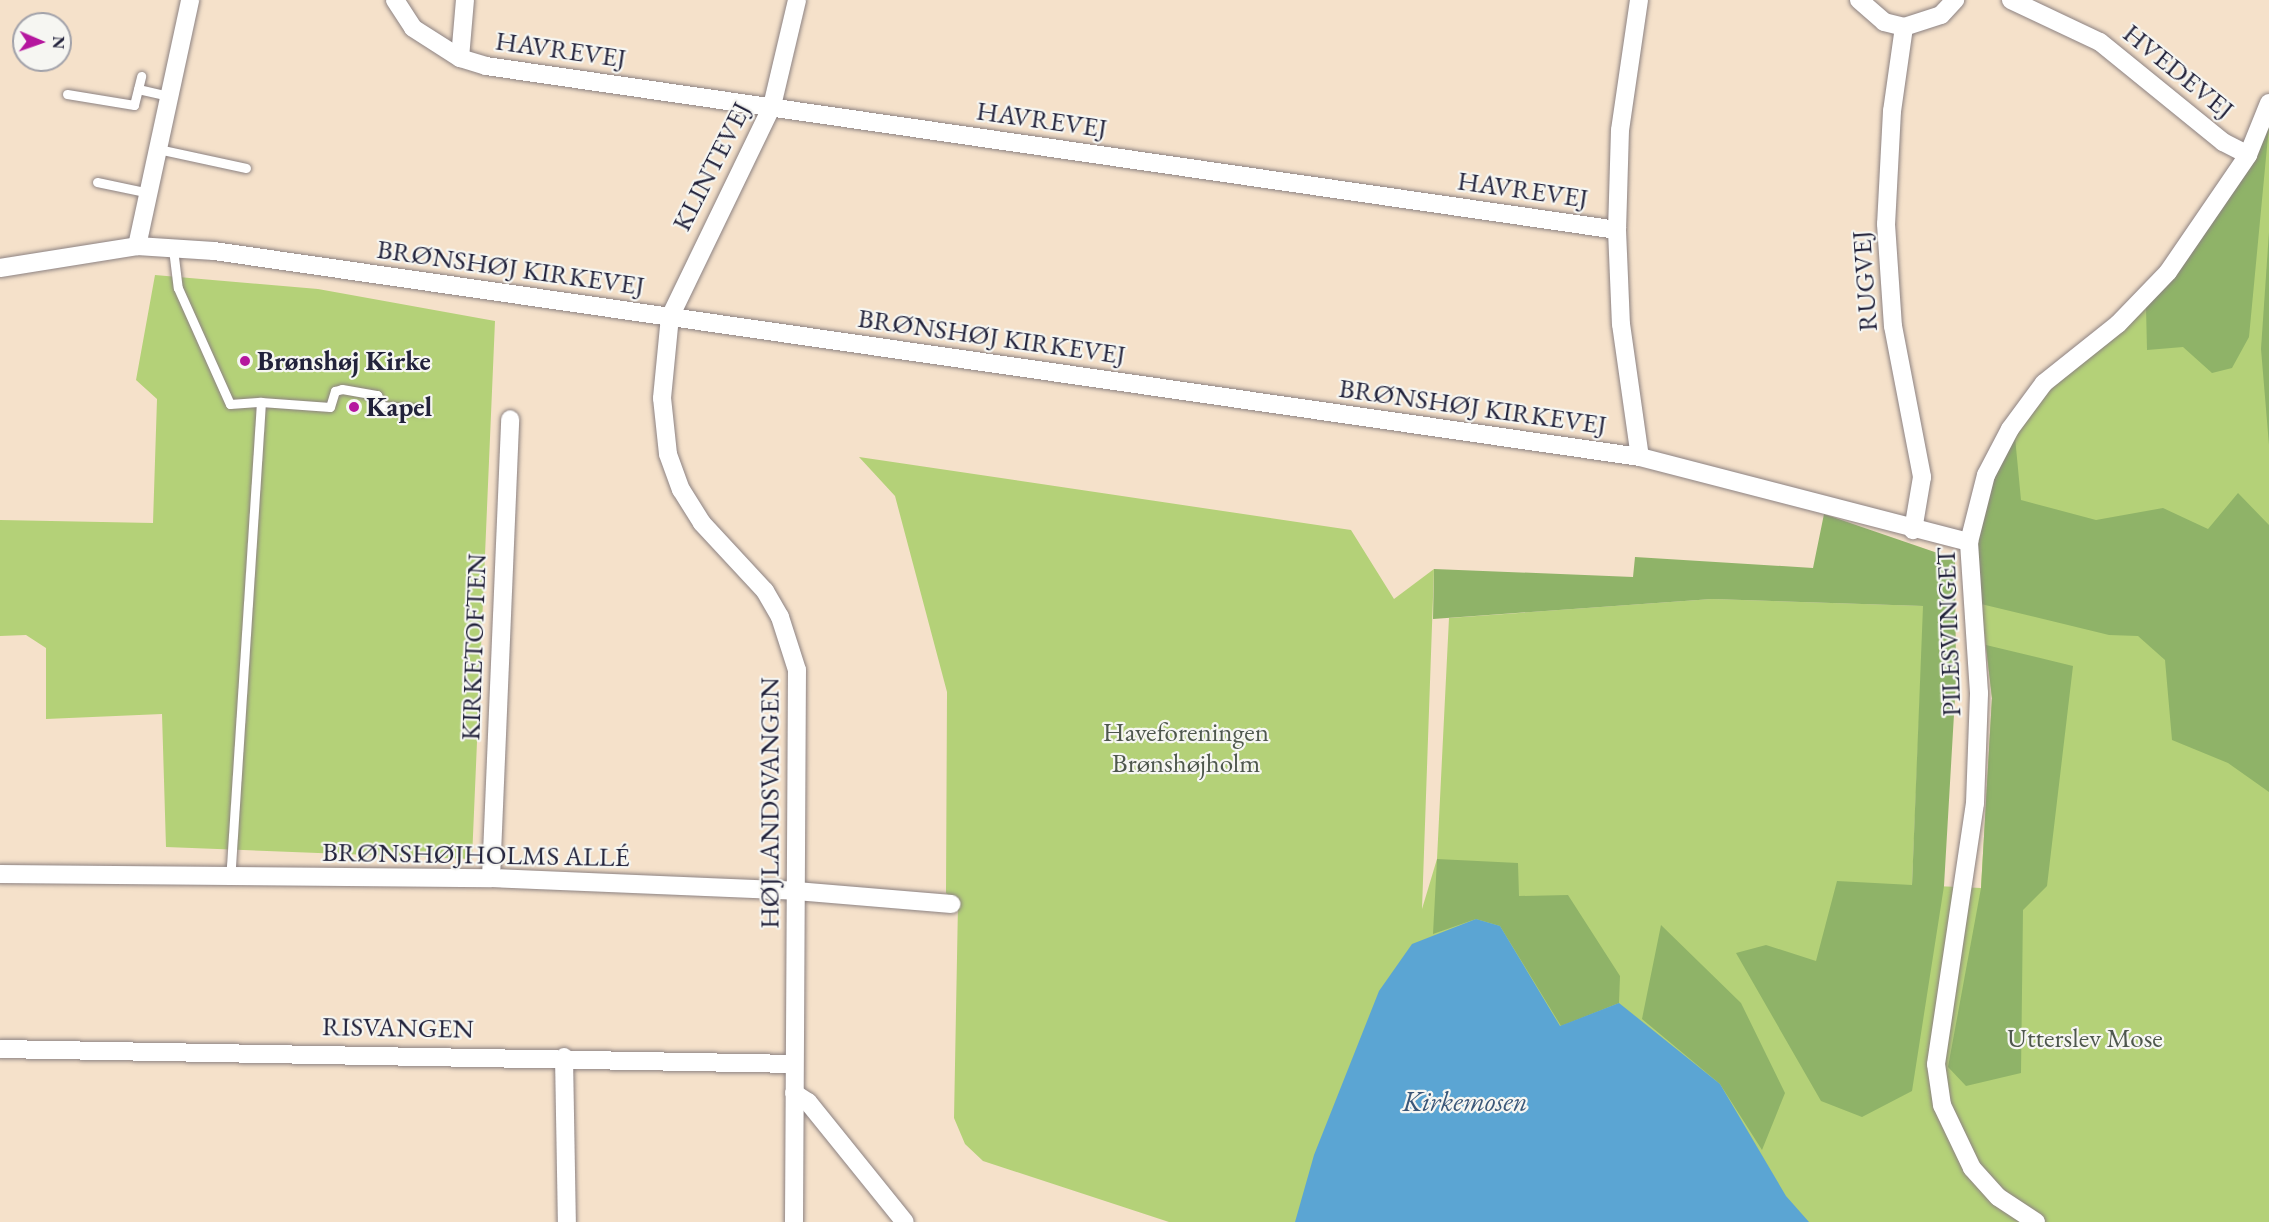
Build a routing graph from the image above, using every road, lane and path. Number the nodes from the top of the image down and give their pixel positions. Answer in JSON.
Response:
{"nodes":[{"id":1,"x":190,"y":0,"type":"edge"},
{"id":2,"x":395,"y":0,"type":"edge"},
{"id":3,"x":465,"y":0,"type":"edge"},
{"id":4,"x":797,"y":0,"type":"edge"},
{"id":5,"x":1639,"y":0,"type":"edge"},
{"id":6,"x":1859,"y":0,"type":"edge"},
{"id":7,"x":1955,"y":0,"type":"edge"},
{"id":8,"x":2011,"y":0,"type":"edge"},
{"id":9,"x":1904,"y":27,"type":"junction"},
{"id":10,"x":460,"y":58,"type":"junction"},
{"id":11,"x":141,"y":76,"type":"dead end"},
{"id":12,"x":138,"y":89,"type":"junction"},
{"id":13,"x":67,"y":94,"type":"dead end"},
{"id":14,"x":169,"y":96,"type":"junction"},
{"id":15,"x":2269,"y":103,"type":"edge"},
{"id":16,"x":772,"y":106,"type":"junction"},
{"id":17,"x":158,"y":149,"type":"junction"},
{"id":18,"x":2248,"y":155,"type":"junction"},
{"id":19,"x":246,"y":168,"type":"dead end"},
{"id":20,"x":97,"y":183,"type":"dead end"},
{"id":21,"x":149,"y":193,"type":"junction"},
{"id":22,"x":1617,"y":230,"type":"junction"},
{"id":23,"x":137,"y":246,"type":"junction"},
{"id":24,"x":173,"y":249,"type":"junction"},
{"id":25,"x":0,"y":268,"type":"edge"},
{"id":26,"x":670,"y":317,"type":"junction"},
{"id":27,"x":261,"y":402,"type":"junction"},
{"id":28,"x":424,"y":410,"type":"dead end"},
{"id":29,"x":510,"y":419,"type":"dead end"},
{"id":30,"x":1640,"y":457,"type":"junction"},
{"id":31,"x":1913,"y":530,"type":"junction"},
{"id":32,"x":1969,"y":542,"type":"junction"},
{"id":33,"x":0,"y":874,"type":"edge"},
{"id":34,"x":230,"y":877,"type":"junction"},
{"id":35,"x":491,"y":878,"type":"junction"},
{"id":36,"x":796,"y":891,"type":"junction"},
{"id":37,"x":951,"y":904,"type":"dead end"},
{"id":38,"x":0,"y":1049,"type":"edge"},
{"id":39,"x":564,"y":1057,"type":"junction"},
{"id":40,"x":794,"y":1064,"type":"junction"},
{"id":41,"x":794,"y":1093,"type":"junction"},
{"id":42,"x":567,"y":1222,"type":"edge"},
{"id":43,"x":794,"y":1222,"type":"edge"},
{"id":44,"x":905,"y":1222,"type":"edge"},
{"id":45,"x":2036,"y":1222,"type":"edge"}],
"edges":[{"from":1,"to":14,"type":"street"},
{"from":2,"to":10,"type":"street"},
{"from":3,"to":10,"type":"street"},
{"from":4,"to":16,"type":"street","name":"KLINTEVEJ"},
{"from":5,"to":22,"type":"street"},
{"from":6,"to":9,"type":"street"},
{"from":7,"to":9,"type":"street"},
{"from":8,"to":18,"type":"street","name":"HVEDEVEJ"},
{"from":9,"to":31,"type":"street","name":"RUGVEJ"},
{"from":10,"to":16,"type":"street","name":"HAVREVEJ"},
{"from":11,"to":12,"type":"lane"},
{"from":12,"to":13,"type":"lane"},
{"from":12,"to":14,"type":"lane"},
{"from":14,"to":17,"type":"street"},
{"from":15,"to":18,"type":"street","name":"PILESVINGET"},
{"from":16,"to":22,"type":"street","name":"HAVREVEJ"},
{"from":16,"to":26,"type":"street","name":"KLINTEVEJ"},
{"from":17,"to":19,"type":"lane"},
{"from":17,"to":21,"type":"street"},
{"from":18,"to":32,"type":"street","name":"PILESVINGET"},
{"from":20,"to":21,"type":"lane"},
{"from":21,"to":23,"type":"street"},
{"from":22,"to":30,"type":"street"},
{"from":23,"to":24,"type":"street","name":"BRØNSHØJ KIRKEVEJ"},
{"from":23,"to":25,"type":"street","name":"BRØNSHØJ KIRKEVEJ"},
{"from":24,"to":26,"type":"street","name":"BRØNSHØJ KIRKEVEJ"},
{"from":24,"to":27,"type":"lane"},
{"from":26,"to":30,"type":"street","name":"BRØNSHØJ KIRKEVEJ"},
{"from":26,"to":36,"type":"street","name":"HØJLANDSVANGEN"},
{"from":27,"to":28,"type":"lane"},
{"from":27,"to":34,"type":"lane"},
{"from":29,"to":35,"type":"street","name":"KIRKETOFTEN"},
{"from":30,"to":31,"type":"street","name":"BRØNSHØJ KIRKEVEJ"},
{"from":31,"to":32,"type":"street","name":"BRØNSHØJ KIRKEVEJ"},
{"from":32,"to":45,"type":"street","name":"PILESVINGET"},
{"from":33,"to":34,"type":"street","name":"BRØNSHØJHOLMS ALLÉ"},
{"from":34,"to":35,"type":"street","name":"BRØNSHØJHOLMS ALLÉ"},
{"from":35,"to":36,"type":"street","name":"BRØNSHØJHOLMS ALLÉ"},
{"from":36,"to":37,"type":"street","name":"BRØNSHØJHOLMS ALLÉ"},
{"from":36,"to":40,"type":"street","name":"HØJLANDSVANGEN"},
{"from":38,"to":39,"type":"street","name":"RISVANGEN"},
{"from":39,"to":40,"type":"street","name":"RISVANGEN"},
{"from":39,"to":42,"type":"street"},
{"from":40,"to":41,"type":"street","name":"HØJLANDSVANGEN"},
{"from":41,"to":43,"type":"street","name":"HØJLANDSVANGEN"},
{"from":41,"to":44,"type":"street"}]}
